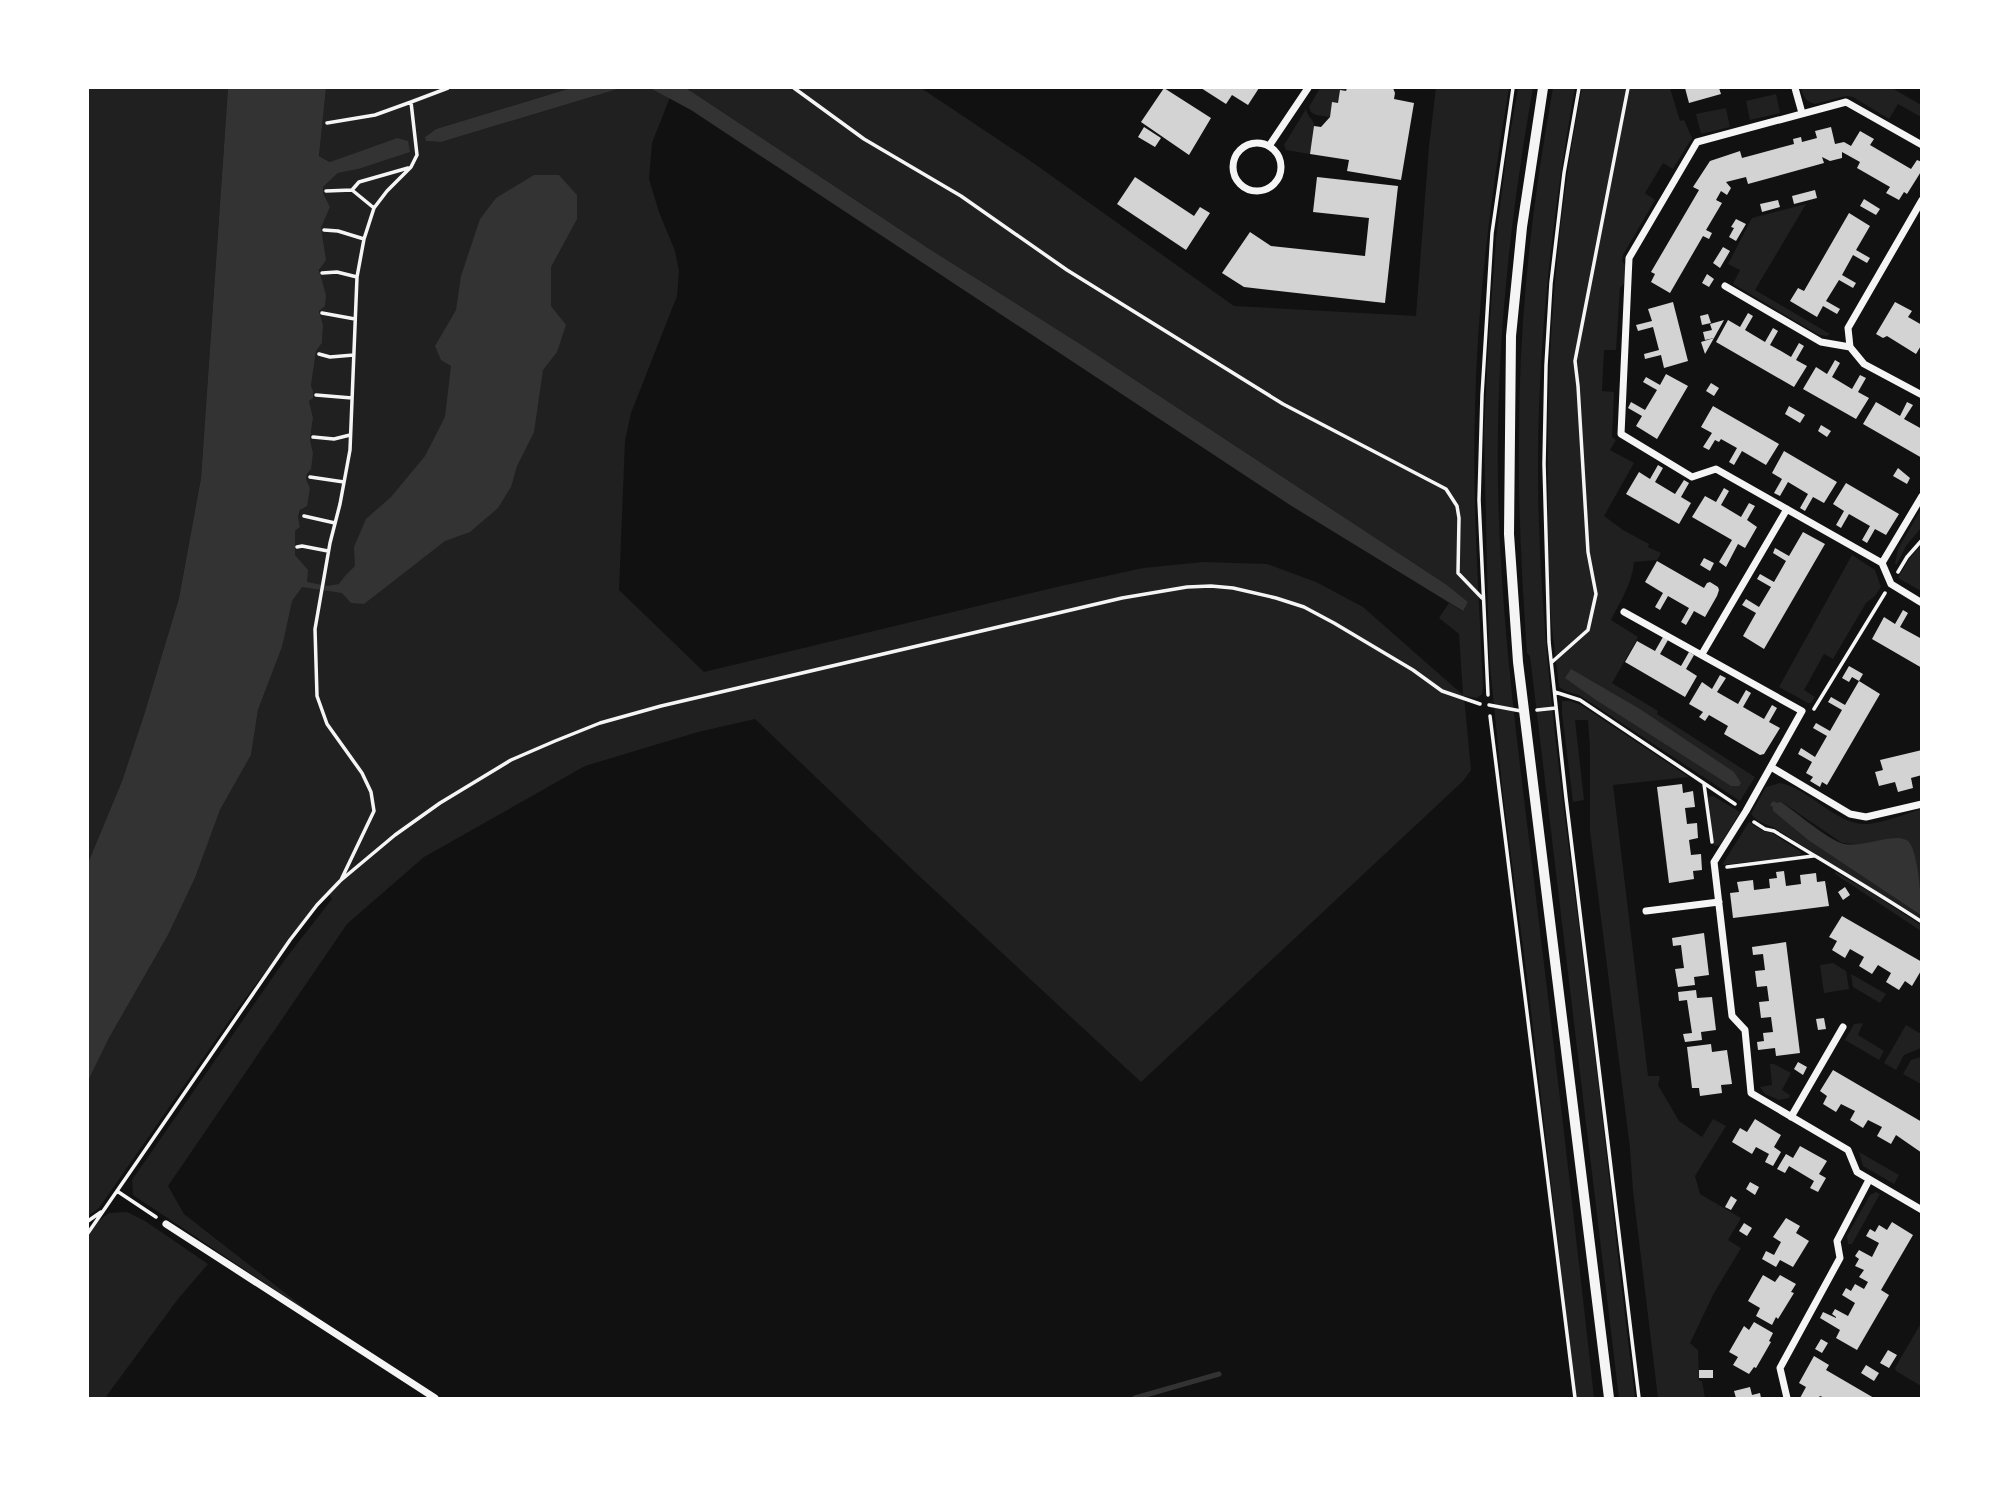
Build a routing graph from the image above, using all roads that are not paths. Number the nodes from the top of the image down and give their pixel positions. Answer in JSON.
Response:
{"nodes":[{"id":1,"x":1308,"y":88,"type":"edge"},
{"id":2,"x":1543,"y":88,"type":"edge"},
{"id":3,"x":1795,"y":88,"type":"edge"},
{"id":4,"x":1802,"y":113,"type":"junction"},
{"id":5,"x":1922,"y":145,"type":"edge"},
{"id":6,"x":1269,"y":146,"type":"junction"},
{"id":7,"x":1922,"y":200,"type":"edge"},
{"id":8,"x":1725,"y":286,"type":"dead end"},
{"id":9,"x":1850,"y":347,"type":"junction"},
{"id":10,"x":1922,"y":396,"type":"edge"},
{"id":11,"x":1922,"y":496,"type":"edge"},
{"id":12,"x":1787,"y":509,"type":"junction"},
{"id":13,"x":1882,"y":563,"type":"junction"},
{"id":14,"x":1922,"y":603,"type":"edge"},
{"id":15,"x":1624,"y":612,"type":"dead end"},
{"id":16,"x":1702,"y":654,"type":"junction"},
{"id":17,"x":1489,"y":705,"type":"road end"},
{"id":18,"x":1524,"y":711,"type":"junction"},
{"id":19,"x":1771,"y":767,"type":"junction"},
{"id":20,"x":1922,"y":804,"type":"edge"},
{"id":21,"x":1719,"y":902,"type":"junction"},
{"id":22,"x":1646,"y":911,"type":"dead end"},
{"id":23,"x":1843,"y":1027,"type":"dead end"},
{"id":24,"x":1791,"y":1117,"type":"junction"},
{"id":25,"x":1869,"y":1180,"type":"junction"},
{"id":26,"x":1922,"y":1210,"type":"edge"},
{"id":27,"x":166,"y":1224,"type":"road end"},
{"id":28,"x":435,"y":1398,"type":"edge"},
{"id":29,"x":1609,"y":1398,"type":"edge"},
{"id":30,"x":1787,"y":1398,"type":"edge"}],
"edges":[{"from":1,"to":6,"type":"street"},
{"from":2,"to":18,"type":"main road"},
{"from":3,"to":4,"type":"street"},
{"from":4,"to":5,"type":"street"},
{"from":4,"to":12,"type":"street"},
{"from":6,"to":6,"type":"street"},
{"from":7,"to":9,"type":"street"},
{"from":8,"to":9,"type":"street"},
{"from":9,"to":10,"type":"street"},
{"from":11,"to":13,"type":"street"},
{"from":12,"to":13,"type":"street"},
{"from":12,"to":16,"type":"street"},
{"from":13,"to":14,"type":"street"},
{"from":15,"to":16,"type":"street"},
{"from":16,"to":19,"type":"street"},
{"from":17,"to":18,"type":"lane"},
{"from":18,"to":29,"type":"main road"},
{"from":19,"to":20,"type":"street"},
{"from":19,"to":21,"type":"street"},
{"from":21,"to":22,"type":"street"},
{"from":21,"to":24,"type":"street"},
{"from":23,"to":24,"type":"street"},
{"from":24,"to":25,"type":"street"},
{"from":25,"to":26,"type":"street"},
{"from":25,"to":30,"type":"street"},
{"from":27,"to":28,"type":"street"}]}
